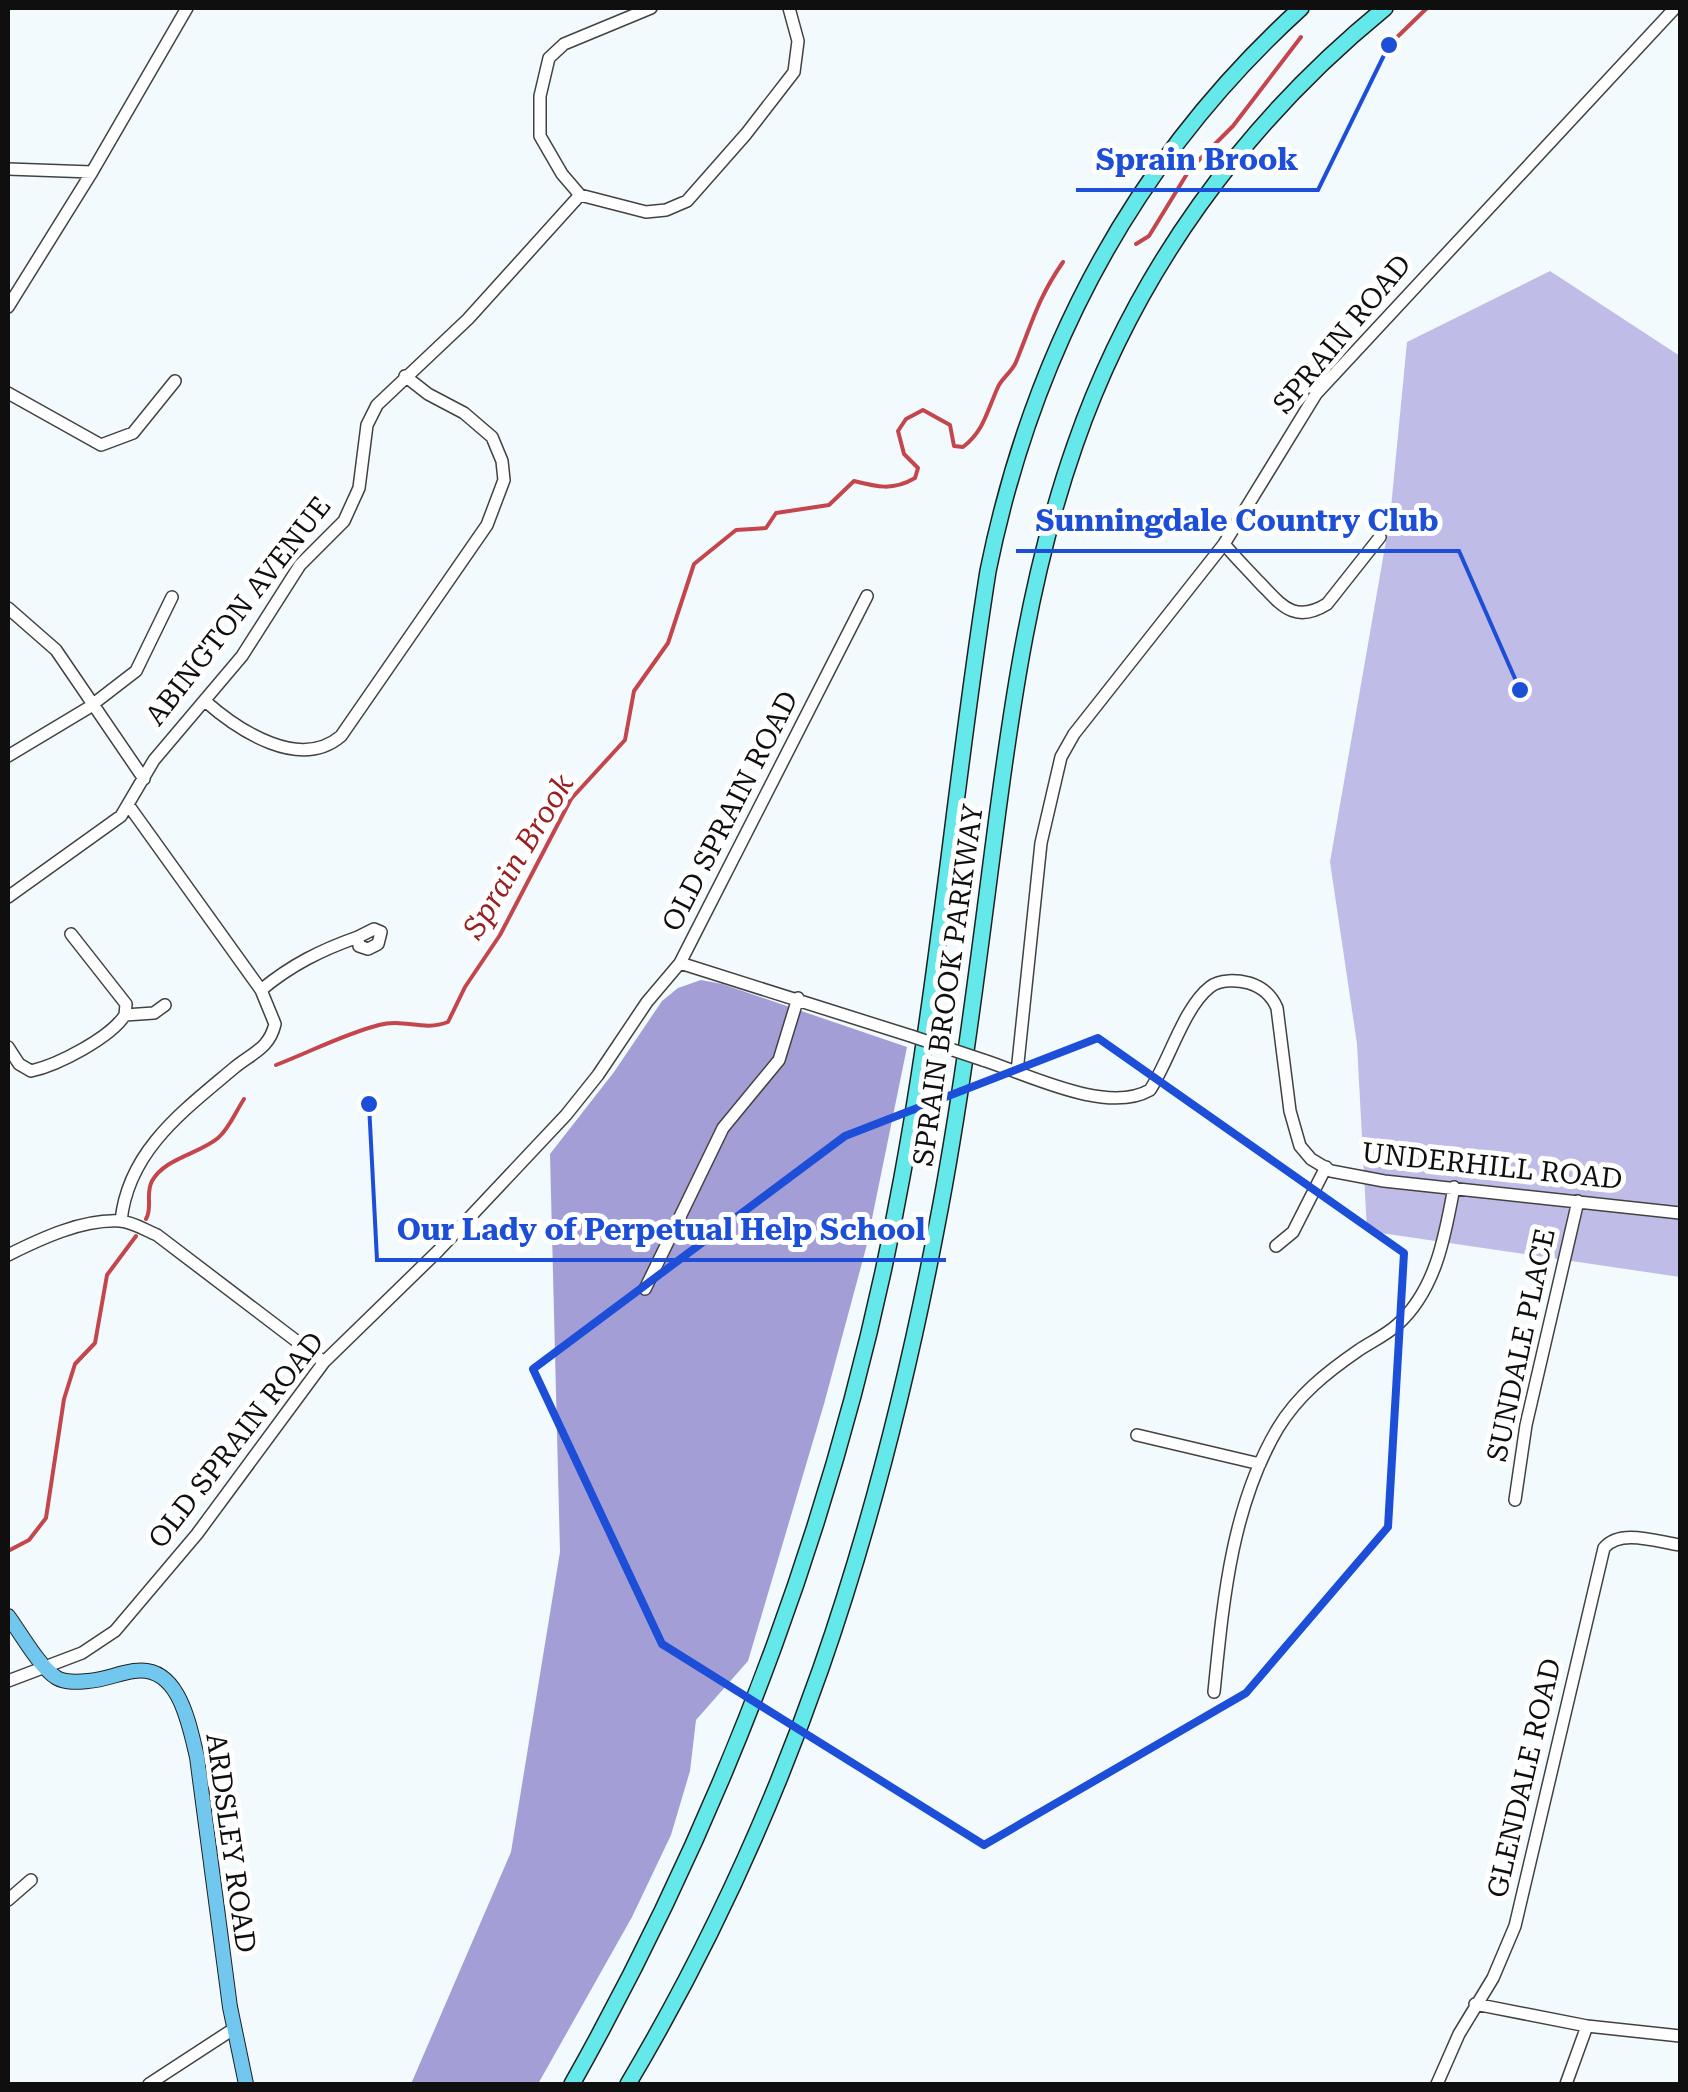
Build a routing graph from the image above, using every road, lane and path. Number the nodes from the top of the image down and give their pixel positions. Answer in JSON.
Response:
{"nodes":[{"id":1,"x":187,"y":8,"type":"edge"},
{"id":2,"x":651,"y":8,"type":"edge"},
{"id":3,"x":788,"y":8,"type":"edge"},
{"id":4,"x":1302,"y":8,"type":"edge"},
{"id":5,"x":1385,"y":8,"type":"edge"},
{"id":6,"x":1675,"y":8,"type":"edge"},
{"id":7,"x":8,"y":169,"type":"edge"},
{"id":8,"x":92,"y":172,"type":"junction"},
{"id":9,"x":580,"y":195,"type":"junction"},
{"id":10,"x":8,"y":307,"type":"edge"},
{"id":11,"x":404,"y":376,"type":"junction"},
{"id":12,"x":175,"y":381,"type":"dead end"},
{"id":13,"x":8,"y":393,"type":"edge"},
{"id":14,"x":1380,"y":537,"type":"dead end"},
{"id":15,"x":1224,"y":544,"type":"junction"},
{"id":16,"x":868,"y":596,"type":"dead end"},
{"id":17,"x":172,"y":597,"type":"dead end"},
{"id":18,"x":8,"y":608,"type":"edge"},
{"id":19,"x":204,"y":701,"type":"junction"},
{"id":20,"x":95,"y":703,"type":"junction"},
{"id":21,"x":8,"y":756,"type":"edge"},
{"id":22,"x":144,"y":779,"type":"junction"},
{"id":23,"x":130,"y":806,"type":"junction"},
{"id":24,"x":8,"y":897,"type":"edge"},
{"id":25,"x":71,"y":934,"type":"dead end"},
{"id":26,"x":358,"y":937,"type":"dead end"},
{"id":27,"x":680,"y":963,"type":"junction"},
{"id":28,"x":261,"y":990,"type":"junction"},
{"id":29,"x":798,"y":998,"type":"junction"},
{"id":30,"x":165,"y":1005,"type":"dead end"},
{"id":31,"x":125,"y":1015,"type":"junction"},
{"id":32,"x":8,"y":1047,"type":"edge"},
{"id":33,"x":1017,"y":1072,"type":"junction"},
{"id":34,"x":1326,"y":1168,"type":"junction"},
{"id":35,"x":1454,"y":1188,"type":"junction"},
{"id":36,"x":1578,"y":1201,"type":"junction"},
{"id":37,"x":1680,"y":1213,"type":"edge"},
{"id":38,"x":121,"y":1222,"type":"junction"},
{"id":39,"x":1276,"y":1246,"type":"dead end"},
{"id":40,"x":8,"y":1255,"type":"edge"},
{"id":41,"x":645,"y":1289,"type":"dead end"},
{"id":42,"x":324,"y":1362,"type":"junction"},
{"id":43,"x":1137,"y":1435,"type":"dead end"},
{"id":44,"x":1260,"y":1464,"type":"junction"},
{"id":45,"x":1515,"y":1500,"type":"dead end"},
{"id":46,"x":1680,"y":1545,"type":"edge"},
{"id":47,"x":8,"y":1616,"type":"edge"},
{"id":48,"x":46,"y":1668,"type":"junction"},
{"id":49,"x":8,"y":1681,"type":"edge"},
{"id":50,"x":1214,"y":1692,"type":"dead end"},
{"id":51,"x":31,"y":1880,"type":"dead end"},
{"id":52,"x":8,"y":1900,"type":"edge"},
{"id":53,"x":1475,"y":2004,"type":"junction"},
{"id":54,"x":1588,"y":2026,"type":"junction"},
{"id":55,"x":234,"y":2028,"type":"junction"},
{"id":56,"x":1680,"y":2036,"type":"edge"},
{"id":57,"x":149,"y":2084,"type":"edge"},
{"id":58,"x":246,"y":2084,"type":"edge"},
{"id":59,"x":572,"y":2084,"type":"edge"},
{"id":60,"x":628,"y":2084,"type":"edge"},
{"id":61,"x":1436,"y":2084,"type":"edge"},
{"id":62,"x":1566,"y":2084,"type":"edge"}],
"edges":[{"from":1,"to":8,"type":"street"},
{"from":2,"to":9,"type":"street"},
{"from":3,"to":9,"type":"street"},
{"from":4,"to":59,"type":"highway","name":"SPRAIN BROOK PARKWAY"},
{"from":5,"to":60,"type":"highway","name":"SPRAIN BROOK PARKWAY"},
{"from":6,"to":15,"type":"street","name":"SPRAIN ROAD"},
{"from":7,"to":8,"type":"street"},
{"from":8,"to":10,"type":"street"},
{"from":9,"to":11,"type":"street","name":"ABINGTON AVENUE"},
{"from":11,"to":19,"type":"street","name":"ABINGTON AVENUE"},
{"from":11,"to":19,"type":"street"},
{"from":12,"to":13,"type":"street"},
{"from":14,"to":15,"type":"street"},
{"from":15,"to":33,"type":"street","name":"SPRAIN ROAD"},
{"from":16,"to":27,"type":"street","name":"OLD SPRAIN ROAD"},
{"from":17,"to":20,"type":"street"},
{"from":18,"to":20,"type":"street"},
{"from":19,"to":22,"type":"street","name":"ABINGTON AVENUE"},
{"from":20,"to":21,"type":"street"},
{"from":20,"to":22,"type":"street"},
{"from":22,"to":23,"type":"street","name":"ABINGTON AVENUE"},
{"from":23,"to":24,"type":"street"},
{"from":23,"to":28,"type":"street"},
{"from":25,"to":31,"type":"street"},
{"from":26,"to":28,"type":"street"},
{"from":27,"to":29,"type":"street","name":"UNDERHILL ROAD"},
{"from":27,"to":42,"type":"street","name":"OLD SPRAIN ROAD"},
{"from":28,"to":38,"type":"street"},
{"from":29,"to":33,"type":"street","name":"UNDERHILL ROAD","bridge":true},
{"from":29,"to":41,"type":"street"},
{"from":30,"to":31,"type":"street"},
{"from":31,"to":32,"type":"street"},
{"from":33,"to":34,"type":"street","name":"UNDERHILL ROAD"},
{"from":34,"to":35,"type":"street","name":"UNDERHILL ROAD"},
{"from":34,"to":39,"type":"street"},
{"from":35,"to":36,"type":"street","name":"UNDERHILL ROAD"},
{"from":35,"to":44,"type":"street"},
{"from":36,"to":37,"type":"street","name":"UNDERHILL ROAD"},
{"from":36,"to":45,"type":"street","name":"SUNDALE PLACE"},
{"from":38,"to":40,"type":"street"},
{"from":38,"to":42,"type":"street"},
{"from":42,"to":48,"type":"street","name":"OLD SPRAIN ROAD"},
{"from":43,"to":44,"type":"street"},
{"from":44,"to":50,"type":"street"},
{"from":46,"to":53,"type":"street","name":"GLENDALE ROAD"},
{"from":47,"to":48,"type":"main road"},
{"from":48,"to":49,"type":"street","name":"OLD SPRAIN ROAD"},
{"from":48,"to":55,"type":"main road","name":"ARDSLEY ROAD"},
{"from":51,"to":52,"type":"street"},
{"from":53,"to":54,"type":"street"},
{"from":53,"to":61,"type":"street","name":"GLENDALE ROAD"},
{"from":54,"to":56,"type":"street"},
{"from":54,"to":62,"type":"street"},
{"from":55,"to":57,"type":"street"},
{"from":55,"to":58,"type":"main road","name":"ARDSLEY ROAD"}]}
